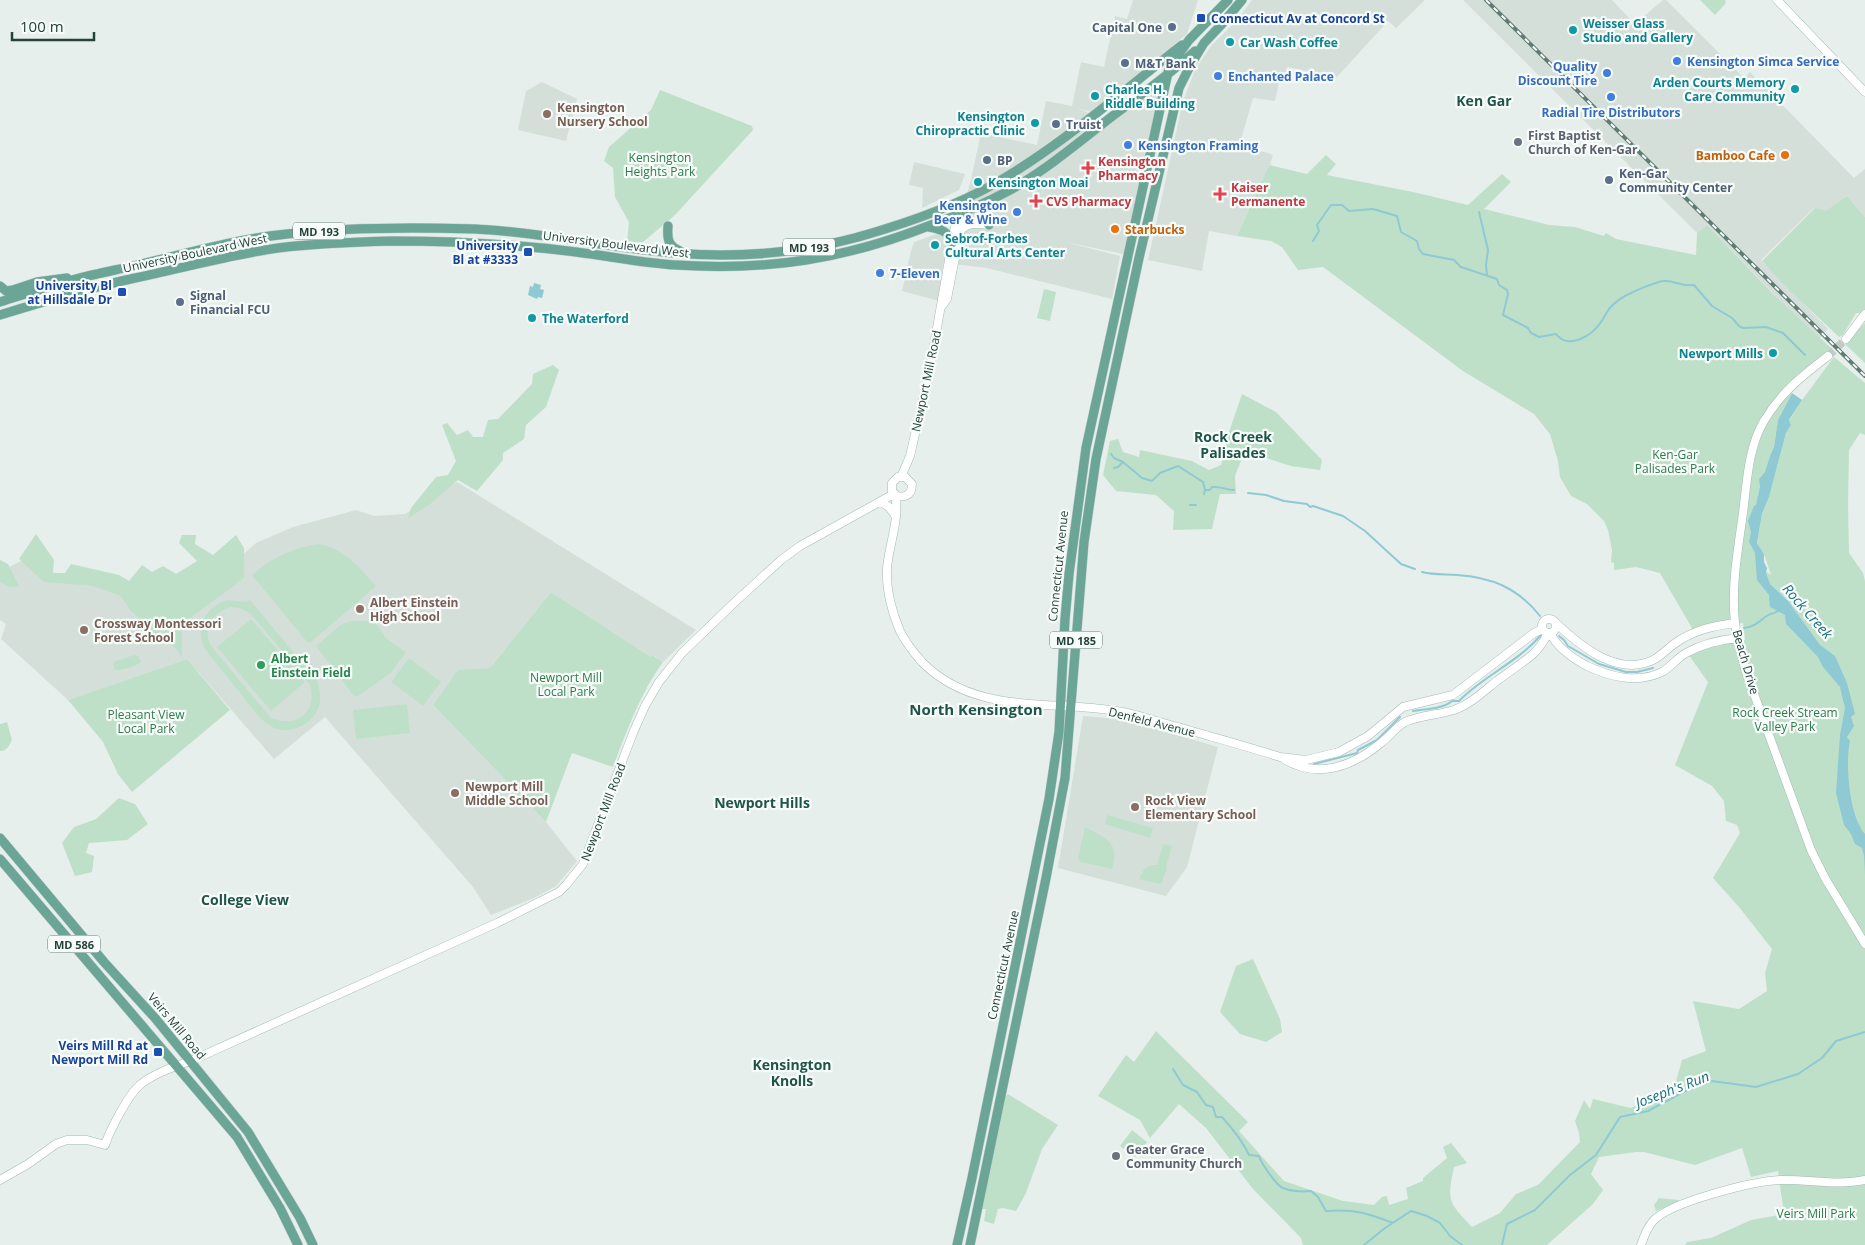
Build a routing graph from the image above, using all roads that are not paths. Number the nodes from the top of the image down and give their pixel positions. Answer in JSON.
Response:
{"nodes":[{"id":1,"x":1228,"y":0,"type":"edge"},
{"id":2,"x":1242,"y":0,"type":"edge"},
{"id":3,"x":1777,"y":0,"type":"edge"},
{"id":4,"x":1189,"y":40,"type":"junction"},
{"id":5,"x":1204,"y":42,"type":"junction"},
{"id":6,"x":1168,"y":74,"type":"junction"},
{"id":7,"x":1865,"y":92,"type":"edge"},
{"id":8,"x":965,"y":199,"type":"junction"},
{"id":9,"x":986,"y":203,"type":"junction"},
{"id":10,"x":960,"y":214,"type":"junction"},
{"id":11,"x":989,"y":225,"type":"joint"},
{"id":12,"x":668,"y":226,"type":"dead end"},
{"id":13,"x":929,"y":226,"type":"junction"},
{"id":14,"x":960,"y":232,"type":"junction"},
{"id":15,"x":952,"y":243,"type":"junction"},
{"id":16,"x":688,"y":254,"type":"junction"},
{"id":17,"x":75,"y":280,"type":"junction"},
{"id":18,"x":0,"y":286,"type":"edge"},
{"id":19,"x":0,"y":302,"type":"edge"},
{"id":20,"x":942,"y":306,"type":"junction"},
{"id":21,"x":1865,"y":314,"type":"edge"},
{"id":22,"x":0,"y":315,"type":"edge"},
{"id":23,"x":1846,"y":339,"type":"tunnel mouth"},
{"id":24,"x":1828,"y":356,"type":"tunnel mouth"},
{"id":25,"x":1084,"y":457,"type":"junction"},
{"id":26,"x":1096,"y":460,"type":"junction"},
{"id":27,"x":905,"y":478,"type":"junction"},
{"id":28,"x":896,"y":494,"type":"junction"},
{"id":29,"x":878,"y":503,"type":"junction"},
{"id":30,"x":896,"y":514,"type":"junction"},
{"id":31,"x":1556,"y":623,"type":"junction"},
{"id":32,"x":1735,"y":623,"type":"junction"},
{"id":33,"x":1547,"y":632,"type":"junction"},
{"id":34,"x":1738,"y":638,"type":"junction"},
{"id":35,"x":1060,"y":706,"type":"junction"},
{"id":36,"x":1072,"y":706,"type":"junction"},
{"id":37,"x":1280,"y":756,"type":"junction"},
{"id":38,"x":0,"y":838,"type":"edge"},
{"id":39,"x":0,"y":859,"type":"edge"},
{"id":40,"x":1865,"y":944,"type":"edge"},
{"id":41,"x":189,"y":1061,"type":"junction"},
{"id":42,"x":177,"y":1065,"type":"junction"},
{"id":43,"x":0,"y":1180,"type":"edge"},
{"id":44,"x":1865,"y":1180,"type":"edge"},
{"id":45,"x":298,"y":1245,"type":"edge"},
{"id":46,"x":312,"y":1245,"type":"edge"},
{"id":47,"x":957,"y":1245,"type":"edge"},
{"id":48,"x":970,"y":1245,"type":"edge"},
{"id":49,"x":1641,"y":1245,"type":"edge"}],
"edges":[{"from":1,"to":4,"type":"main road","name":"Connecticut Avenue","number":"MD 185"},
{"from":2,"to":5,"type":"main road","name":"Connecticut Avenue","number":"MD 185"},
{"from":3,"to":7,"type":"street"},
{"from":4,"to":6,"type":"main road","name":"Connecticut Avenue","number":"MD 185"},
{"from":4,"to":8,"type":"main road","name":"University Boulevard West","number":"MD 193"},
{"from":5,"to":6,"type":"main road","name":"University Boulevard West","number":"MD 193"},
{"from":5,"to":26,"type":"main road","name":"Connecticut Avenue","number":"MD 185"},
{"from":6,"to":9,"type":"main road","name":"University Boulevard West","number":"MD 193"},
{"from":6,"to":25,"type":"main road","name":"Connecticut Avenue","number":"MD 185"},
{"from":8,"to":10,"type":"street","name":"Newport Mill Road"},
{"from":8,"to":16,"type":"main road","name":"University Boulevard West","number":"MD 193"},
{"from":9,"to":10,"type":"main road","name":"University Boulevard West","number":"MD 193"},
{"from":9,"to":11,"type":"main road"},
{"from":10,"to":13,"type":"main road","name":"University Boulevard West","number":"MD 193"},
{"from":10,"to":14,"type":"street","name":"Newport Mill Road"},
{"from":10,"to":15,"type":"street","name":"Newport Mill Road"},
{"from":11,"to":14,"type":"street"},
{"from":12,"to":16,"type":"main road"},
{"from":13,"to":15,"type":"main road"},
{"from":13,"to":22,"type":"main road","name":"University Boulevard West","number":"MD 193"},
{"from":14,"to":20,"type":"street","name":"Newport Mill Road"},
{"from":15,"to":20,"type":"street","name":"Newport Mill Road"},
{"from":16,"to":17,"type":"main road","name":"University Boulevard West","number":"MD 193"},
{"from":17,"to":18,"type":"main road"},
{"from":17,"to":19,"type":"main road","name":"University Boulevard West","number":"MD 193"},
{"from":20,"to":27,"type":"street","name":"Newport Mill Road"},
{"from":21,"to":23,"type":"street"},
{"from":24,"to":32,"type":"street","name":"Beach Drive"},
{"from":25,"to":26,"type":"main road"},
{"from":25,"to":35,"type":"main road","name":"Connecticut Avenue","number":"MD 185"},
{"from":26,"to":36,"type":"main road","name":"Connecticut Avenue","number":"MD 185"},
{"from":27,"to":28,"type":"street","name":"Newport Mill Road"},
{"from":27,"to":28,"type":"street","name":"Newport Mill Road"},
{"from":28,"to":29,"type":"street","name":"Newport Mill Road"},
{"from":28,"to":30,"type":"street","name":"Denfeld Avenue"},
{"from":29,"to":30,"type":"street"},
{"from":29,"to":41,"type":"street","name":"Newport Mill Road"},
{"from":30,"to":35,"type":"street","name":"Denfeld Avenue"},
{"from":31,"to":32,"type":"street"},
{"from":31,"to":33,"type":"street"},
{"from":31,"to":33,"type":"street"},
{"from":32,"to":34,"type":"street","name":"Beach Drive"},
{"from":33,"to":34,"type":"street"},
{"from":33,"to":37,"type":"street","name":"Denfeld Avenue"},
{"from":33,"to":37,"type":"street","name":"Denfeld Avenue"},
{"from":34,"to":40,"type":"street","name":"Beach Drive"},
{"from":35,"to":36,"type":"street","name":"Denfeld Avenue"},
{"from":35,"to":47,"type":"main road","name":"Connecticut Avenue","number":"MD 185"},
{"from":36,"to":37,"type":"street","name":"Denfeld Avenue"},
{"from":36,"to":48,"type":"main road","name":"Connecticut Avenue","number":"MD 185"},
{"from":38,"to":41,"type":"main road","name":"Veirs Mill Road","number":"MD 586"},
{"from":39,"to":42,"type":"main road","name":"Veirs Mill Road","number":"MD 586"},
{"from":41,"to":42,"type":"street","name":"Newport Mill Road"},
{"from":41,"to":46,"type":"main road","name":"Veirs Mill Road","number":"MD 586"},
{"from":42,"to":43,"type":"street","name":"Newport Mill Road"},
{"from":42,"to":45,"type":"main road","name":"Veirs Mill Road","number":"MD 586"},
{"from":44,"to":49,"type":"street"}]}
